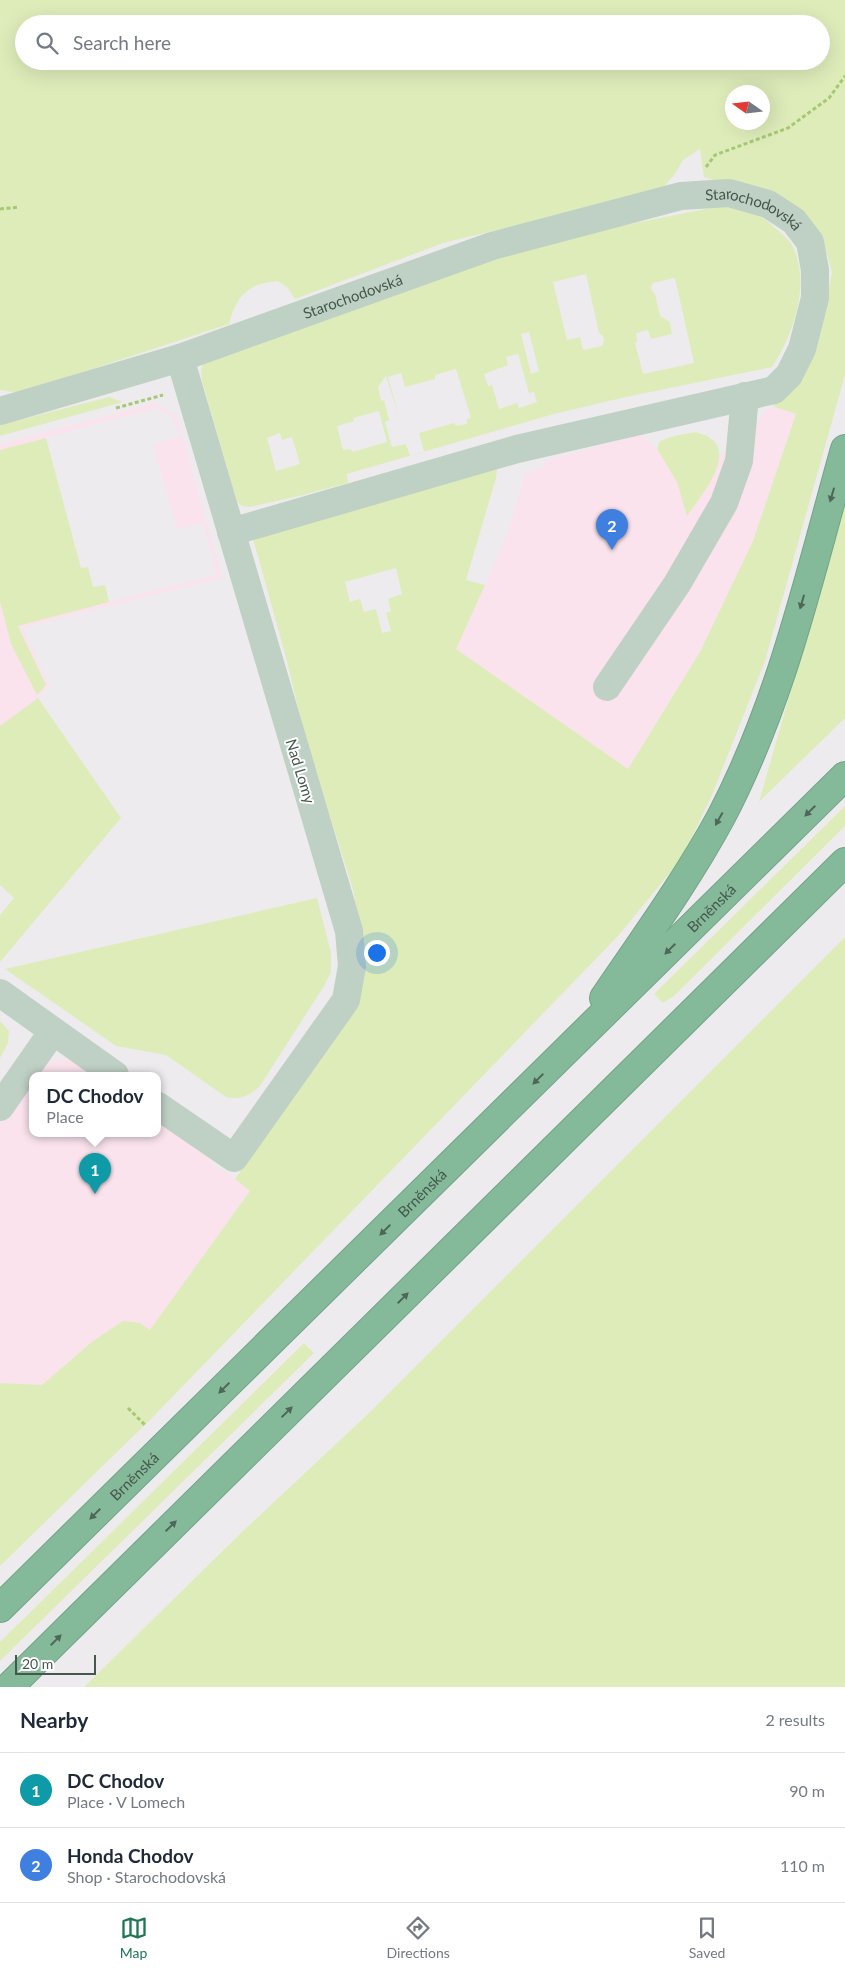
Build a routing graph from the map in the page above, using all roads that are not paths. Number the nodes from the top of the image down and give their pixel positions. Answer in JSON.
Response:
{"nodes":[{"id":1,"x":180,"y":358,"type":"junction"},
{"id":2,"x":745,"y":396,"type":"junction"},
{"id":3,"x":0,"y":411,"type":"edge"},
{"id":4,"x":845,"y":448,"type":"edge"},
{"id":5,"x":231,"y":532,"type":"junction"},
{"id":6,"x":607,"y":687,"type":"dead end"},
{"id":7,"x":845,"y":776,"type":"edge"},
{"id":8,"x":845,"y":862,"type":"edge"},
{"id":9,"x":0,"y":993,"type":"edge"},
{"id":10,"x":53,"y":1031,"type":"junction"},
{"id":11,"x":573,"y":1045,"type":"junction"},
{"id":12,"x":111,"y":1072,"type":"edge"},
{"id":13,"x":0,"y":1107,"type":"edge"},
{"id":14,"x":161,"y":1108,"type":"edge"},
{"id":15,"x":0,"y":1608,"type":"edge"},
{"id":16,"x":9,"y":1687,"type":"edge"}],
"edges":[{"from":1,"to":2,"type":"street","name":"Starochodovská"},
{"from":1,"to":3,"type":"street","name":"Starochodovská"},
{"from":1,"to":5,"type":"street","name":"Nad Lomy"},
{"from":2,"to":5,"type":"street","name":"Starochodovská"},
{"from":2,"to":6,"type":"street"},
{"from":4,"to":11,"type":"highway","one_way":true},
{"from":5,"to":14,"type":"street","name":"Nad Lomy"},
{"from":7,"to":11,"type":"highway","name":"Brněnská","one_way":true},
{"from":16,"to":8,"type":"highway","one_way":true},
{"from":9,"to":10,"type":"street"},
{"from":10,"to":12,"type":"street"},
{"from":10,"to":13,"type":"street"},
{"from":11,"to":15,"type":"highway","name":"Brněnská","one_way":true}]}
